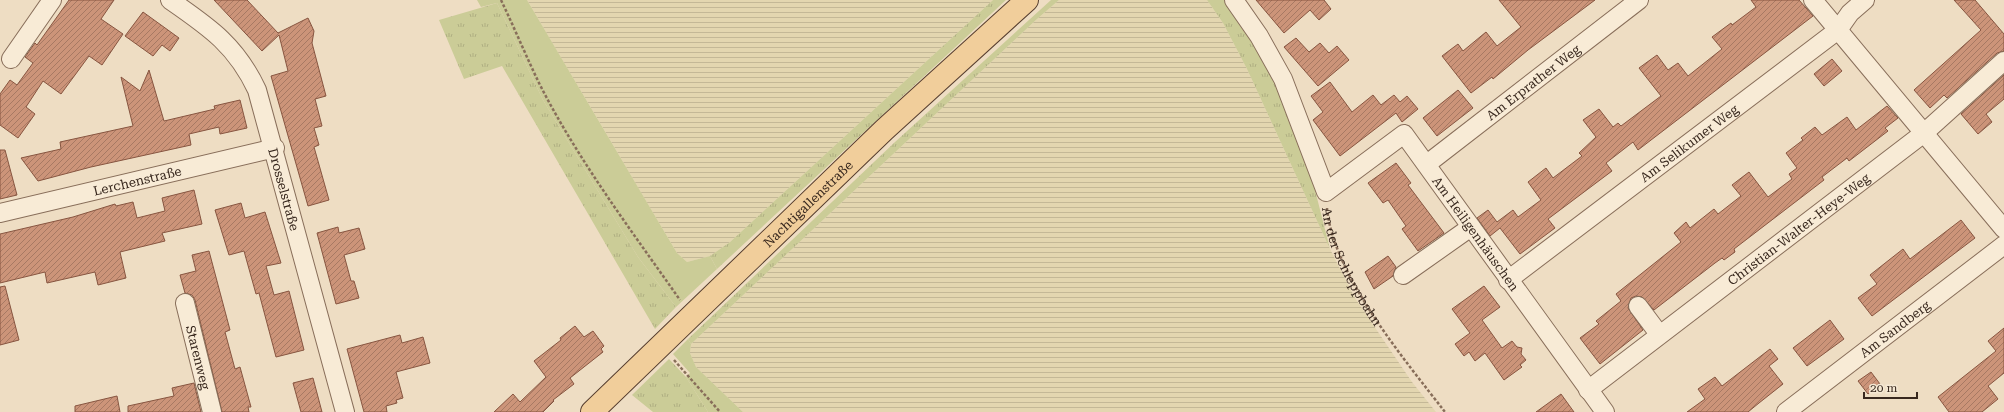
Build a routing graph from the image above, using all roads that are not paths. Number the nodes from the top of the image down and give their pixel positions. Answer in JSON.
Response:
{"nodes":[{"id":1,"x":52,"y":0,"type":"edge"},
{"id":2,"x":170,"y":0,"type":"edge"},
{"id":3,"x":1027,"y":0,"type":"edge"},
{"id":4,"x":1234,"y":0,"type":"edge"},
{"id":5,"x":1639,"y":0,"type":"edge"},
{"id":6,"x":1813,"y":0,"type":"edge"},
{"id":7,"x":1865,"y":0,"type":"edge"},
{"id":8,"x":1838,"y":30,"type":"junction"},
{"id":9,"x":11,"y":59,"type":"dead end"},
{"id":10,"x":2004,"y":61,"type":"edge"},
{"id":11,"x":1924,"y":133,"type":"junction"},
{"id":12,"x":274,"y":148,"type":"junction"},
{"id":13,"x":1427,"y":164,"type":"junction"},
{"id":14,"x":1326,"y":192,"type":"joint"},
{"id":15,"x":0,"y":213,"type":"edge"},
{"id":16,"x":1471,"y":227,"type":"junction"},
{"id":17,"x":2004,"y":229,"type":"edge"},
{"id":18,"x":2004,"y":246,"type":"edge"},
{"id":19,"x":1403,"y":275,"type":"dead end"},
{"id":20,"x":1508,"y":280,"type":"junction"},
{"id":21,"x":185,"y":303,"type":"dead end"},
{"id":22,"x":1638,"y":306,"type":"dead end"},
{"id":23,"x":1660,"y":334,"type":"junction"},
{"id":24,"x":1588,"y":390,"type":"junction"},
{"id":25,"x":212,"y":412,"type":"edge"},
{"id":26,"x":345,"y":412,"type":"edge"},
{"id":27,"x":592,"y":412,"type":"edge"},
{"id":28,"x":1605,"y":412,"type":"edge"},
{"id":29,"x":1786,"y":412,"type":"edge"}],
"edges":[{"from":1,"to":9,"type":"street"},
{"from":2,"to":12,"type":"street","name":"Drosselstraße"},
{"from":3,"to":27,"type":"main road","name":"Nachtigallenstraße"},
{"from":4,"to":14,"type":"street","name":"An der Schleppbahn"},
{"from":5,"to":13,"type":"street","name":"Am Erprather Weg"},
{"from":6,"to":8,"type":"street"},
{"from":7,"to":8,"type":"street","name":"Am Selikumer Weg"},
{"from":8,"to":11,"type":"street"},
{"from":8,"to":20,"type":"street","name":"Am Selikumer Weg"},
{"from":10,"to":11,"type":"street","name":"Christian-Walter-Heye-Weg"},
{"from":11,"to":17,"type":"street"},
{"from":11,"to":23,"type":"street","name":"Christian-Walter-Heye-Weg"},
{"from":12,"to":15,"type":"street","name":"Lerchenstraße"},
{"from":12,"to":26,"type":"street","name":"Drosselstraße"},
{"from":13,"to":14,"type":"street","name":"Am Heiligenhäuschen"},
{"from":13,"to":16,"type":"street","name":"Am Heiligenhäuschen"},
{"from":16,"to":19,"type":"street"},
{"from":16,"to":20,"type":"street","name":"Am Heiligenhäuschen"},
{"from":18,"to":29,"type":"street","name":"Am Sandberg"},
{"from":20,"to":24,"type":"street","name":"Am Heiligenhäuschen"},
{"from":21,"to":25,"type":"street","name":"Starenweg"},
{"from":22,"to":23,"type":"street"},
{"from":23,"to":24,"type":"street","name":"Christian-Walter-Heye-Weg"},
{"from":24,"to":28,"type":"street","name":"Am Heiligenhäuschen"}]}
